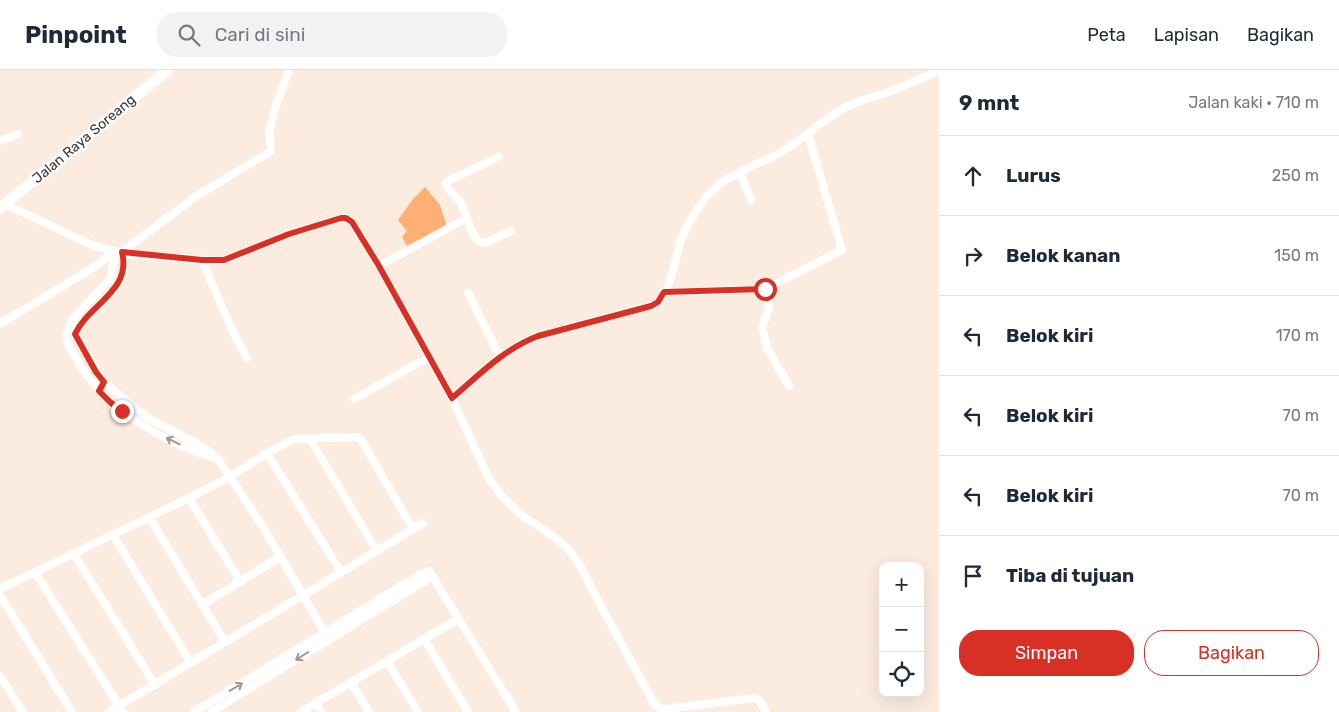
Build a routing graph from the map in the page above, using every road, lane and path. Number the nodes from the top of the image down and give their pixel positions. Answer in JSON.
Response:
{"nodes":[{"id":1,"x":168,"y":70,"type":"edge"},
{"id":2,"x":289,"y":70,"type":"edge"},
{"id":3,"x":939,"y":71,"type":"edge"},
{"id":4,"x":18,"y":134,"type":"dead end"},
{"id":5,"x":808,"y":134,"type":"junction"},
{"id":6,"x":0,"y":141,"type":"edge"},
{"id":7,"x":498,"y":157,"type":"dead end"},
{"id":8,"x":740,"y":172,"type":"junction"},
{"id":9,"x":751,"y":200,"type":"dead end"},
{"id":10,"x":2,"y":206,"type":"edge"},
{"id":11,"x":467,"y":218,"type":"junction"},
{"id":12,"x":511,"y":231,"type":"dead end"},
{"id":13,"x":119,"y":252,"type":"junction"},
{"id":14,"x":202,"y":260,"type":"junction"},
{"id":15,"x":379,"y":266,"type":"junction"},
{"id":16,"x":765,"y":289,"type":"junction"},
{"id":17,"x":664,"y":292,"type":"junction"},
{"id":18,"x":468,"y":293,"type":"dead end"},
{"id":19,"x":0,"y":324,"type":"edge"},
{"id":20,"x":500,"y":356,"type":"junction"},
{"id":21,"x":429,"y":357,"type":"junction"},
{"id":22,"x":247,"y":358,"type":"dead end"},
{"id":23,"x":104,"y":382,"type":"junction"},
{"id":24,"x":789,"y":386,"type":"dead end"},
{"id":25,"x":99,"y":391,"type":"junction"},
{"id":26,"x":452,"y":398,"type":"junction"},
{"id":27,"x":354,"y":399,"type":"dead end"},
{"id":28,"x":310,"y":439,"type":"junction"},
{"id":29,"x":267,"y":453,"type":"junction"},
{"id":30,"x":218,"y":459,"type":"junction"},
{"id":31,"x":230,"y":477,"type":"junction"},
{"id":32,"x":189,"y":498,"type":"junction"},
{"id":33,"x":149,"y":518,"type":"junction"},
{"id":34,"x":424,"y":523,"type":"dead end"},
{"id":35,"x":413,"y":529,"type":"junction"},
{"id":36,"x":113,"y":535,"type":"junction"},
{"id":37,"x":377,"y":551,"type":"junction"},
{"id":38,"x":74,"y":554,"type":"junction"},
{"id":39,"x":280,"y":556,"type":"junction"},
{"id":40,"x":35,"y":572,"type":"junction"},
{"id":41,"x":341,"y":572,"type":"junction"},
{"id":42,"x":240,"y":581,"type":"junction"},
{"id":43,"x":0,"y":589,"type":"edge"},
{"id":44,"x":0,"y":594,"type":"edge"},
{"id":45,"x":303,"y":596,"type":"junction"},
{"id":46,"x":202,"y":605,"type":"junction"},
{"id":47,"x":458,"y":619,"type":"junction"},
{"id":48,"x":327,"y":637,"type":"junction"},
{"id":49,"x":424,"y":639,"type":"junction"},
{"id":50,"x":225,"y":642,"type":"junction"},
{"id":51,"x":387,"y":661,"type":"junction"},
{"id":52,"x":190,"y":663,"type":"junction"},
{"id":53,"x":0,"y":676,"type":"edge"},
{"id":54,"x":351,"y":682,"type":"junction"},
{"id":55,"x":155,"y":685,"type":"junction"},
{"id":56,"x":316,"y":703,"type":"junction"},
{"id":57,"x":215,"y":708,"type":"edge"},
{"id":58,"x":121,"y":709,"type":"edge"},
{"id":59,"x":23,"y":712,"type":"edge"},
{"id":60,"x":72,"y":712,"type":"edge"},
{"id":61,"x":109,"y":712,"type":"edge"},
{"id":62,"x":194,"y":712,"type":"edge"},
{"id":63,"x":301,"y":712,"type":"edge"},
{"id":64,"x":321,"y":712,"type":"edge"},
{"id":65,"x":369,"y":712,"type":"edge"},
{"id":66,"x":418,"y":712,"type":"edge"},
{"id":67,"x":468,"y":712,"type":"edge"},
{"id":68,"x":516,"y":712,"type":"edge"},
{"id":69,"x":766,"y":712,"type":"edge"}],
"edges":[{"from":1,"to":10,"type":"main road","name":"Jalan Raya Soreang"},
{"from":2,"to":13,"type":"street"},
{"from":3,"to":5,"type":"street"},
{"from":4,"to":6,"type":"street"},
{"from":5,"to":8,"type":"street"},
{"from":5,"to":16,"type":"street"},
{"from":7,"to":11,"type":"street"},
{"from":8,"to":9,"type":"street"},
{"from":8,"to":17,"type":"street"},
{"from":10,"to":13,"type":"street"},
{"from":11,"to":12,"type":"street"},
{"from":11,"to":15,"type":"street"},
{"from":13,"to":14,"type":"street"},
{"from":13,"to":19,"type":"street"},
{"from":13,"to":23,"type":"street"},
{"from":13,"to":25,"type":"street"},
{"from":14,"to":15,"type":"street"},
{"from":14,"to":22,"type":"street"},
{"from":15,"to":21,"type":"street"},
{"from":16,"to":17,"type":"street"},
{"from":16,"to":24,"type":"street"},
{"from":17,"to":20,"type":"street"},
{"from":18,"to":20,"type":"street"},
{"from":20,"to":26,"type":"street"},
{"from":21,"to":26,"type":"street"},
{"from":21,"to":27,"type":"street"},
{"from":23,"to":25,"type":"street"},
{"from":23,"to":30,"type":"street"},
{"from":30,"to":25,"type":"street","one_way":true},
{"from":26,"to":69,"type":"street"},
{"from":28,"to":29,"type":"street"},
{"from":28,"to":35,"type":"street"},
{"from":28,"to":37,"type":"street"},
{"from":29,"to":31,"type":"street"},
{"from":29,"to":41,"type":"street"},
{"from":30,"to":31,"type":"street"},
{"from":31,"to":32,"type":"street"},
{"from":31,"to":39,"type":"street"},
{"from":32,"to":33,"type":"street"},
{"from":32,"to":42,"type":"street"},
{"from":33,"to":36,"type":"street"},
{"from":33,"to":46,"type":"street"},
{"from":34,"to":35,"type":"street"},
{"from":35,"to":37,"type":"street"},
{"from":36,"to":38,"type":"street"},
{"from":36,"to":52,"type":"street"},
{"from":37,"to":41,"type":"street"},
{"from":38,"to":40,"type":"street"},
{"from":38,"to":55,"type":"street"},
{"from":39,"to":42,"type":"street"},
{"from":39,"to":45,"type":"street"},
{"from":40,"to":43,"type":"street"},
{"from":40,"to":58,"type":"street"},
{"from":41,"to":45,"type":"street"},
{"from":42,"to":46,"type":"street"},
{"from":44,"to":60,"type":"street"},
{"from":45,"to":48,"type":"street"},
{"from":45,"to":50,"type":"street"},
{"from":46,"to":50,"type":"street"},
{"from":47,"to":48,"type":"street"},
{"from":47,"to":49,"type":"street"},
{"from":47,"to":68,"type":"street"},
{"from":48,"to":57,"type":"street"},
{"from":49,"to":51,"type":"street"},
{"from":49,"to":67,"type":"street"},
{"from":50,"to":52,"type":"street"},
{"from":51,"to":54,"type":"street"},
{"from":51,"to":66,"type":"street"},
{"from":52,"to":55,"type":"street"},
{"from":53,"to":59,"type":"street"},
{"from":54,"to":56,"type":"street"},
{"from":54,"to":65,"type":"street"},
{"from":55,"to":58,"type":"street"},
{"from":56,"to":63,"type":"street"},
{"from":56,"to":64,"type":"street"},
{"from":57,"to":62,"type":"street"},
{"from":58,"to":61,"type":"street"}]}
